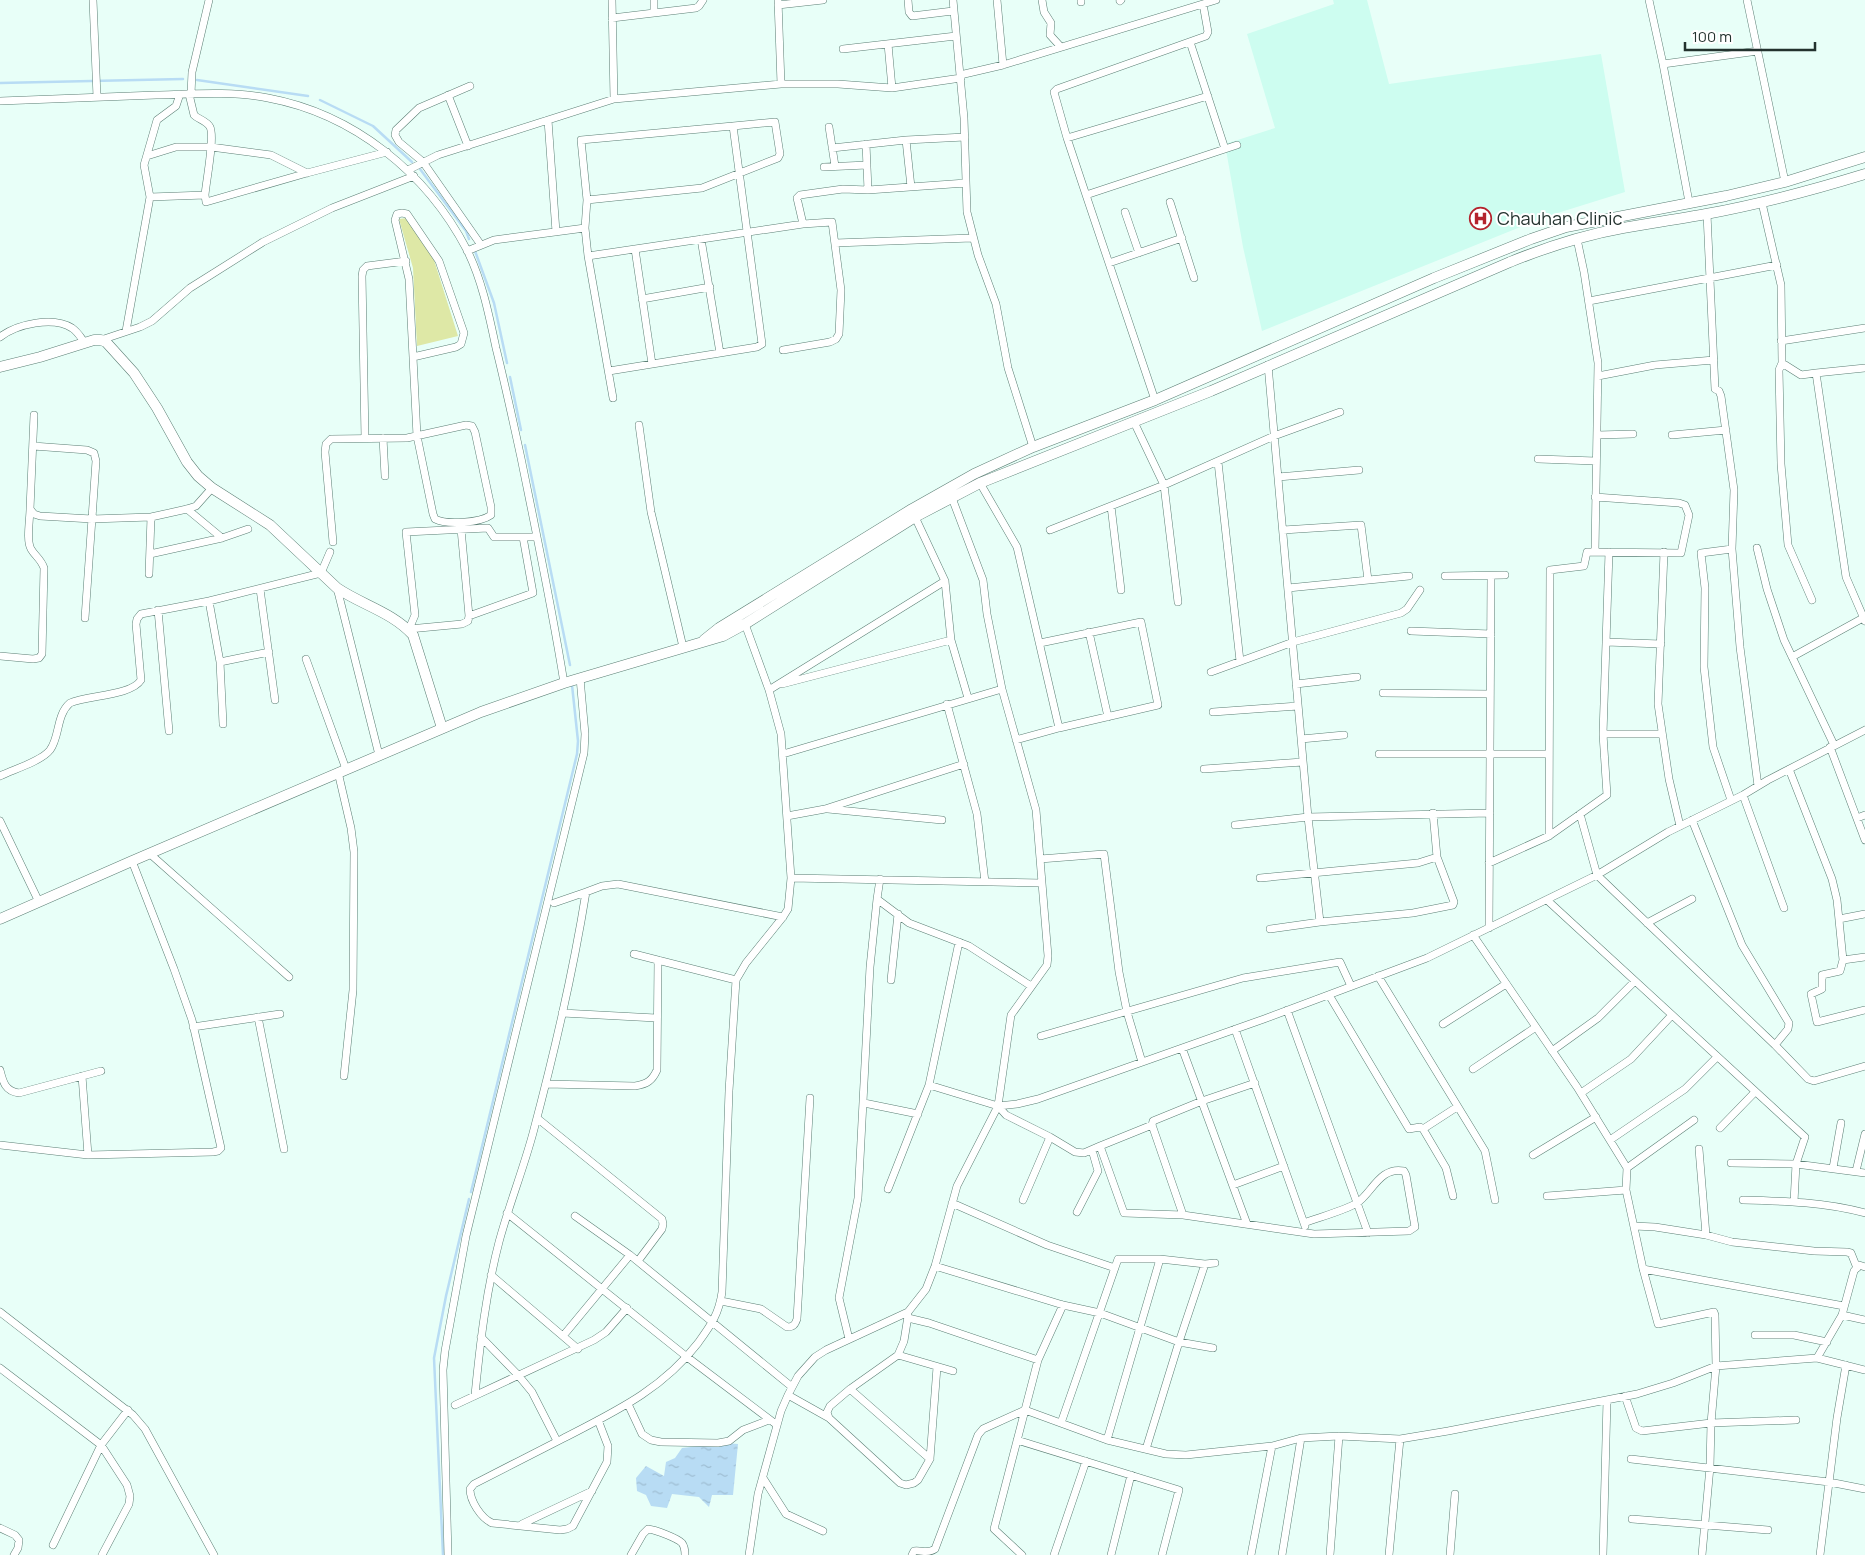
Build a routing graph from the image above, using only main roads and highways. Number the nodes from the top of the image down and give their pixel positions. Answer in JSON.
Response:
{"nodes":[{"id":1,"x":1865,"y":157,"type":"edge"},
{"id":2,"x":1865,"y":174,"type":"edge"},
{"id":3,"x":0,"y":367,"type":"edge"},
{"id":4,"x":700,"y":643,"type":"junction"},
{"id":5,"x":442,"y":728,"type":"junction"},
{"id":6,"x":0,"y":919,"type":"edge"}],
"edges":[{"from":1,"to":4,"type":"main road"},
{"from":2,"to":4,"type":"main road"},
{"from":3,"to":5,"type":"main road"},
{"from":4,"to":5,"type":"main road"},
{"from":5,"to":6,"type":"main road"}]}
